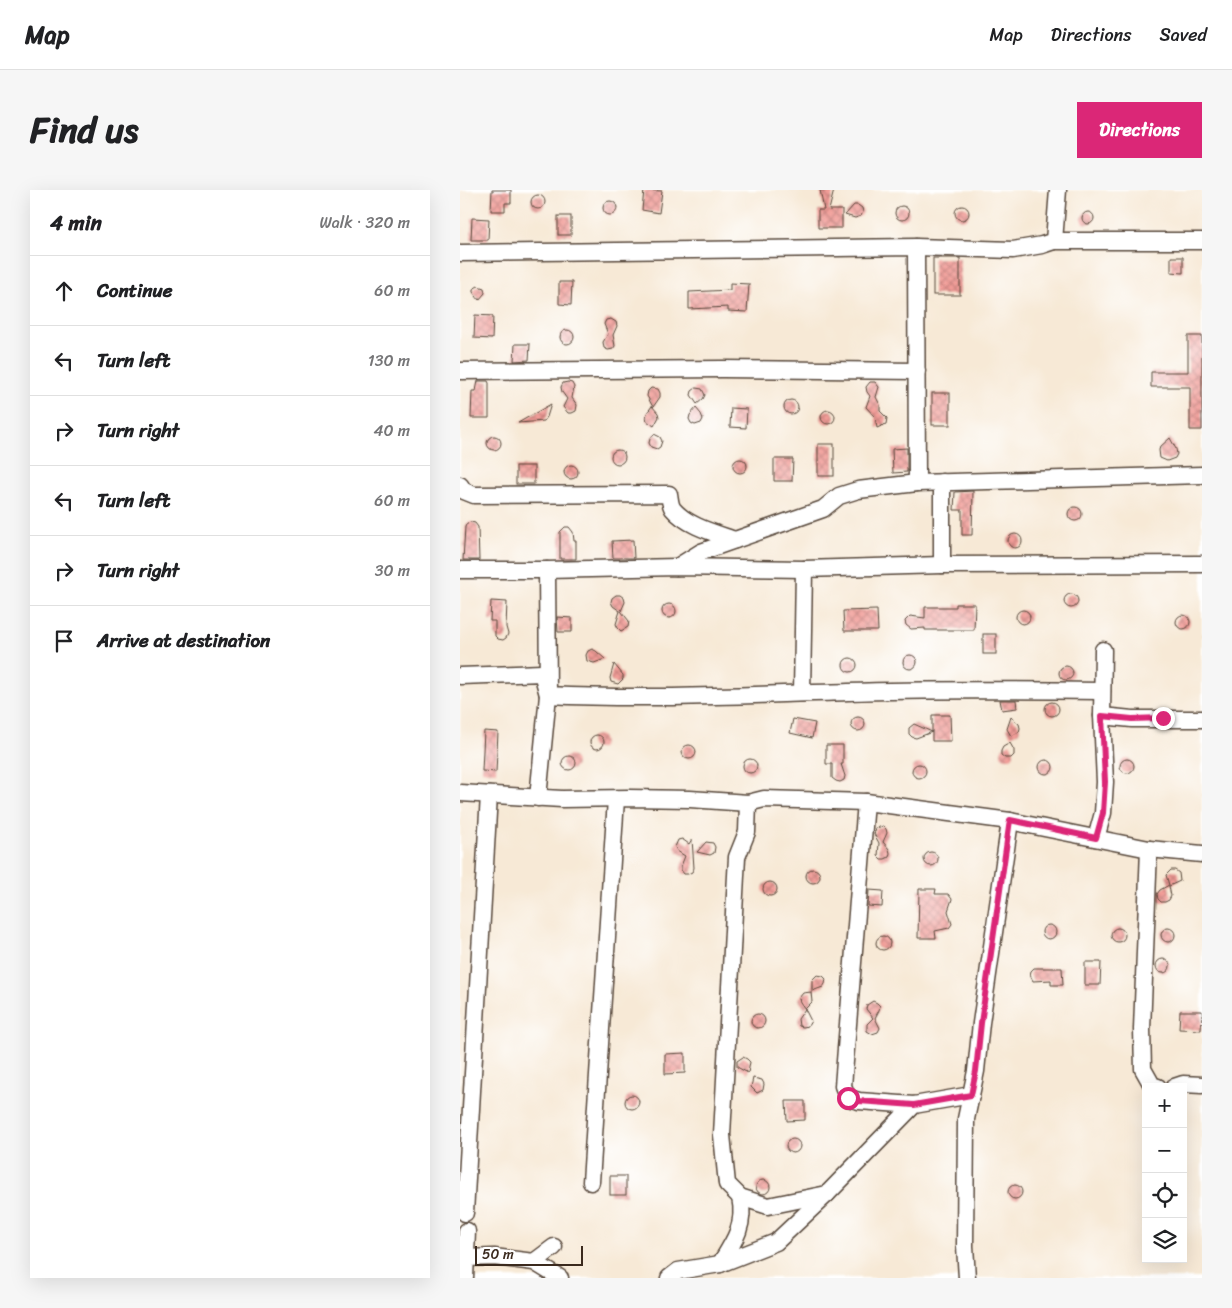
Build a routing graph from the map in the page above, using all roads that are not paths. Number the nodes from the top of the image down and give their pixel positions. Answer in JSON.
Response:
{"nodes":[{"id":1,"x":1058,"y":190,"type":"edge"},
{"id":2,"x":1054,"y":241,"type":"junction"},
{"id":3,"x":1202,"y":241,"type":"edge"},
{"id":4,"x":916,"y":247,"type":"junction"},
{"id":5,"x":460,"y":253,"type":"edge"},
{"id":6,"x":460,"y":371,"type":"edge"},
{"id":7,"x":917,"y":371,"type":"junction"},
{"id":8,"x":1202,"y":475,"type":"edge"},
{"id":9,"x":942,"y":482,"type":"junction"},
{"id":10,"x":917,"y":483,"type":"junction"},
{"id":11,"x":460,"y":485,"type":"edge"},
{"id":12,"x":735,"y":540,"type":"junction"},
{"id":13,"x":1202,"y":564,"type":"edge"},
{"id":14,"x":942,"y":565,"type":"junction"},
{"id":15,"x":677,"y":567,"type":"junction"},
{"id":16,"x":804,"y":569,"type":"junction"},
{"id":17,"x":460,"y":570,"type":"edge"},
{"id":18,"x":547,"y":570,"type":"junction"},
{"id":19,"x":1103,"y":650,"type":"dead end"},
{"id":20,"x":460,"y":676,"type":"edge"},
{"id":21,"x":1102,"y":690,"type":"junction"},
{"id":22,"x":802,"y":693,"type":"junction"},
{"id":23,"x":548,"y":695,"type":"junction"},
{"id":24,"x":1102,"y":716,"type":"junction"},
{"id":25,"x":1202,"y":719,"type":"edge"},
{"id":26,"x":460,"y":793,"type":"edge"},
{"id":27,"x":489,"y":795,"type":"junction"},
{"id":28,"x":538,"y":798,"type":"junction"},
{"id":29,"x":616,"y":799,"type":"junction"},
{"id":30,"x":866,"y":802,"type":"junction"},
{"id":31,"x":748,"y":803,"type":"junction"},
{"id":32,"x":1010,"y":820,"type":"junction"},
{"id":33,"x":1096,"y":838,"type":"junction"},
{"id":34,"x":1149,"y":849,"type":"junction"},
{"id":35,"x":1202,"y":854,"type":"edge"},
{"id":36,"x":1151,"y":1083,"type":"edge"},
{"id":37,"x":1187,"y":1084,"type":"edge"},
{"id":38,"x":1202,"y":1085,"type":"edge"},
{"id":39,"x":971,"y":1095,"type":"junction"},
{"id":40,"x":914,"y":1105,"type":"junction"},
{"id":41,"x":591,"y":1182,"type":"dead end"},
{"id":42,"x":827,"y":1194,"type":"junction"},
{"id":43,"x":740,"y":1197,"type":"junction"},
{"id":44,"x":464,"y":1213,"type":"dead end"},
{"id":45,"x":467,"y":1231,"type":"dead end"},
{"id":46,"x":554,"y":1247,"type":"dead end"},
{"id":47,"x":466,"y":1258,"type":"junction"},
{"id":48,"x":534,"y":1262,"type":"junction"},
{"id":49,"x":720,"y":1264,"type":"junction"},
{"id":50,"x":465,"y":1278,"type":"edge"},
{"id":51,"x":560,"y":1278,"type":"edge"},
{"id":52,"x":669,"y":1278,"type":"edge"},
{"id":53,"x":967,"y":1278,"type":"edge"}],
"edges":[{"from":1,"to":2,"type":"street"},
{"from":2,"to":3,"type":"street"},
{"from":2,"to":4,"type":"street"},
{"from":4,"to":5,"type":"street"},
{"from":4,"to":7,"type":"street"},
{"from":6,"to":7,"type":"street"},
{"from":7,"to":10,"type":"street"},
{"from":8,"to":9,"type":"street"},
{"from":9,"to":10,"type":"street"},
{"from":9,"to":14,"type":"street"},
{"from":10,"to":12,"type":"street"},
{"from":11,"to":12,"type":"street"},
{"from":12,"to":15,"type":"street"},
{"from":13,"to":14,"type":"street"},
{"from":14,"to":16,"type":"street"},
{"from":15,"to":16,"type":"street"},
{"from":15,"to":18,"type":"street"},
{"from":16,"to":22,"type":"street"},
{"from":17,"to":18,"type":"street"},
{"from":18,"to":23,"type":"street"},
{"from":19,"to":21,"type":"street"},
{"from":20,"to":23,"type":"street"},
{"from":21,"to":22,"type":"street"},
{"from":21,"to":24,"type":"street"},
{"from":22,"to":23,"type":"street"},
{"from":23,"to":28,"type":"street"},
{"from":24,"to":25,"type":"street"},
{"from":24,"to":33,"type":"street"},
{"from":26,"to":27,"type":"street"},
{"from":27,"to":28,"type":"street"},
{"from":27,"to":44,"type":"street"},
{"from":28,"to":29,"type":"street"},
{"from":29,"to":31,"type":"street"},
{"from":29,"to":41,"type":"street"},
{"from":30,"to":31,"type":"street"},
{"from":30,"to":32,"type":"street"},
{"from":30,"to":40,"type":"street"},
{"from":31,"to":43,"type":"street"},
{"from":32,"to":33,"type":"street"},
{"from":32,"to":39,"type":"street"},
{"from":33,"to":34,"type":"street"},
{"from":34,"to":35,"type":"street"},
{"from":34,"to":36,"type":"street"},
{"from":37,"to":38,"type":"street"},
{"from":39,"to":40,"type":"street"},
{"from":39,"to":53,"type":"street"},
{"from":40,"to":42,"type":"street"},
{"from":42,"to":43,"type":"street"},
{"from":42,"to":49,"type":"street"},
{"from":43,"to":49,"type":"street"},
{"from":45,"to":47,"type":"street"},
{"from":46,"to":48,"type":"street"},
{"from":47,"to":48,"type":"street"},
{"from":47,"to":50,"type":"street"},
{"from":48,"to":51,"type":"street"},
{"from":49,"to":52,"type":"street"}]}
